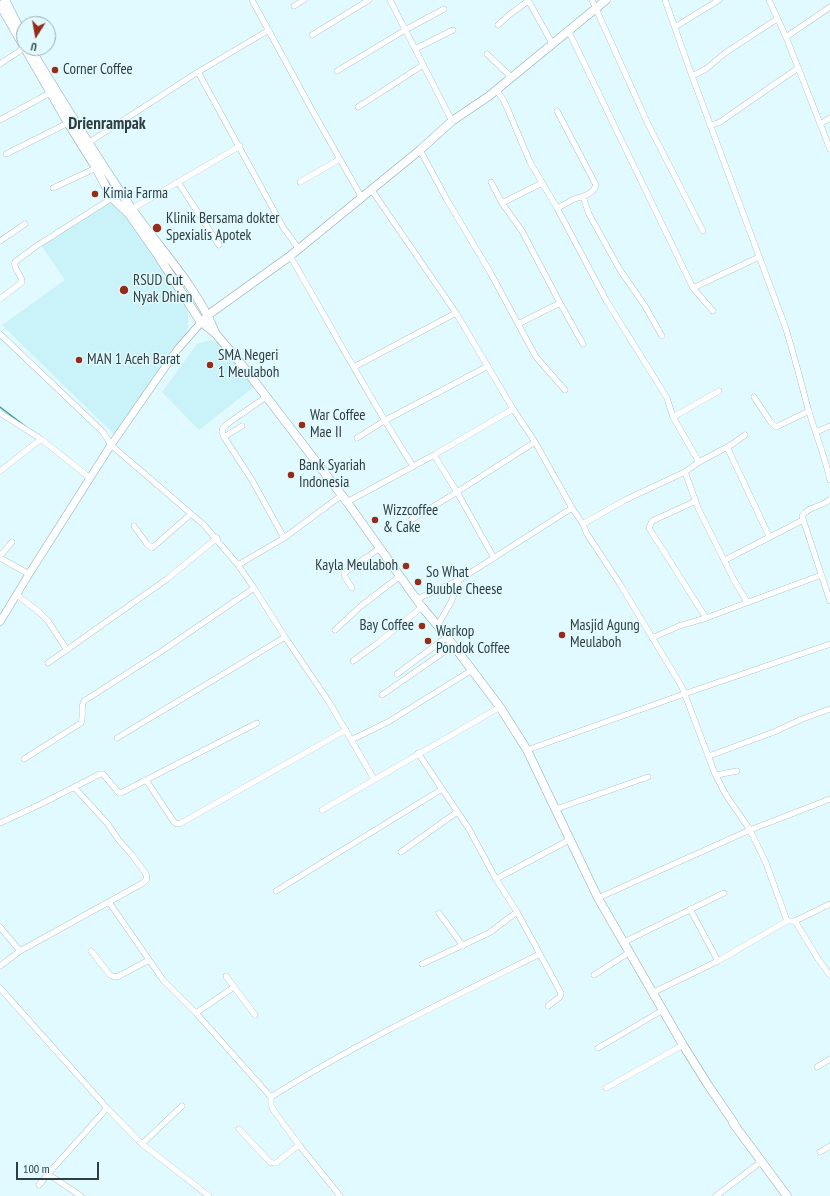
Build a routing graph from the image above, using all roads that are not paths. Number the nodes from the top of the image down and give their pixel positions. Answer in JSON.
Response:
{"nodes":[{"id":1,"x":5,"y":0,"type":"edge"},
{"id":2,"x":252,"y":0,"type":"edge"},
{"id":3,"x":304,"y":0,"type":"edge"},
{"id":4,"x":369,"y":0,"type":"edge"},
{"id":5,"x":390,"y":0,"type":"edge"},
{"id":6,"x":528,"y":0,"type":"edge"},
{"id":7,"x":592,"y":0,"type":"edge"},
{"id":8,"x":606,"y":0,"type":"edge"},
{"id":9,"x":665,"y":0,"type":"edge"},
{"id":10,"x":719,"y":0,"type":"edge"},
{"id":11,"x":769,"y":0,"type":"edge"},
{"id":12,"x":0,"y":5,"type":"edge"},
{"id":13,"x":294,"y":6,"type":"dead end"},
{"id":14,"x":830,"y":7,"type":"edge"},
{"id":15,"x":596,"y":8,"type":"junction"},
{"id":16,"x":444,"y":10,"type":"dead end"},
{"id":17,"x":777,"y":19,"type":"junction"},
{"id":18,"x":16,"y":21,"type":"edge"},
{"id":19,"x":498,"y":25,"type":"dead end"},
{"id":20,"x":679,"y":25,"type":"junction"},
{"id":21,"x":269,"y":30,"type":"junction"},
{"id":22,"x":405,"y":30,"type":"junction"},
{"id":23,"x":453,"y":30,"type":"dead end"},
{"id":24,"x":568,"y":30,"type":"junction"},
{"id":25,"x":16,"y":34,"type":"edge"},
{"id":26,"x":312,"y":35,"type":"dead end"},
{"id":27,"x":786,"y":37,"type":"junction"},
{"id":28,"x":552,"y":43,"type":"junction"},
{"id":29,"x":415,"y":49,"type":"junction"},
{"id":30,"x":16,"y":53,"type":"edge"},
{"id":31,"x":487,"y":54,"type":"dead end"},
{"id":32,"x":29,"y":56,"type":"edge"},
{"id":33,"x":35,"y":56,"type":"edge"},
{"id":34,"x":0,"y":64,"type":"edge"},
{"id":35,"x":423,"y":65,"type":"junction"},
{"id":36,"x":798,"y":68,"type":"junction"},
{"id":37,"x":337,"y":71,"type":"dead end"},
{"id":38,"x":198,"y":72,"type":"junction"},
{"id":39,"x":697,"y":74,"type":"junction"},
{"id":40,"x":511,"y":77,"type":"junction"},
{"id":41,"x":496,"y":90,"type":"junction"},
{"id":42,"x":50,"y":93,"type":"junction"},
{"id":43,"x":358,"y":107,"type":"dead end"},
{"id":44,"x":557,"y":111,"type":"dead end"},
{"id":45,"x":830,"y":118,"type":"edge"},
{"id":46,"x":0,"y":120,"type":"edge"},
{"id":47,"x":452,"y":121,"type":"junction"},
{"id":48,"x":68,"y":123,"type":"junction"},
{"id":49,"x":715,"y":124,"type":"junction"},
{"id":50,"x":820,"y":124,"type":"junction"},
{"id":51,"x":88,"y":143,"type":"junction"},
{"id":52,"x":240,"y":146,"type":"junction"},
{"id":53,"x":830,"y":149,"type":"edge"},
{"id":54,"x":420,"y":150,"type":"junction"},
{"id":55,"x":6,"y":154,"type":"dead end"},
{"id":56,"x":340,"y":159,"type":"junction"},
{"id":57,"x":96,"y":168,"type":"junction"},
{"id":58,"x":178,"y":182,"type":"junction"},
{"id":59,"x":300,"y":182,"type":"dead end"},
{"id":60,"x":492,"y":182,"type":"dead end"},
{"id":61,"x":542,"y":184,"type":"junction"},
{"id":62,"x":53,"y":188,"type":"dead end"},
{"id":63,"x":371,"y":189,"type":"junction"},
{"id":64,"x":583,"y":197,"type":"junction"},
{"id":65,"x":112,"y":198,"type":"junction"},
{"id":66,"x":362,"y":198,"type":"junction"},
{"id":67,"x":502,"y":203,"type":"junction"},
{"id":68,"x":557,"y":208,"type":"junction"},
{"id":69,"x":132,"y":209,"type":"junction"},
{"id":70,"x":25,"y":224,"type":"dead end"},
{"id":71,"x":703,"y":231,"type":"dead end"},
{"id":72,"x":0,"y":241,"type":"edge"},
{"id":73,"x":219,"y":245,"type":"dead end"},
{"id":74,"x":298,"y":248,"type":"junction"},
{"id":75,"x":290,"y":256,"type":"junction"},
{"id":76,"x":759,"y":257,"type":"junction"},
{"id":77,"x":693,"y":288,"type":"junction"},
{"id":78,"x":0,"y":299,"type":"edge"},
{"id":79,"x":560,"y":303,"type":"junction"},
{"id":80,"x":713,"y":311,"type":"dead end"},
{"id":81,"x":456,"y":313,"type":"junction"},
{"id":82,"x":208,"y":315,"type":"junction"},
{"id":83,"x":200,"y":321,"type":"junction"},
{"id":84,"x":518,"y":324,"type":"junction"},
{"id":85,"x":0,"y":334,"type":"edge"},
{"id":86,"x":216,"y":334,"type":"junction"},
{"id":87,"x":662,"y":336,"type":"dead end"},
{"id":88,"x":583,"y":344,"type":"dead end"},
{"id":89,"x":488,"y":366,"type":"junction"},
{"id":90,"x":354,"y":367,"type":"junction"},
{"id":91,"x":565,"y":390,"type":"dead end"},
{"id":92,"x":719,"y":391,"type":"dead end"},
{"id":93,"x":266,"y":397,"type":"junction"},
{"id":94,"x":754,"y":397,"type":"dead end"},
{"id":95,"x":513,"y":409,"type":"junction"},
{"id":96,"x":809,"y":411,"type":"junction"},
{"id":97,"x":0,"y":413,"type":"edge"},
{"id":98,"x":673,"y":417,"type":"junction"},
{"id":99,"x":384,"y":421,"type":"junction"},
{"id":100,"x":242,"y":426,"type":"dead end"},
{"id":101,"x":830,"y":426,"type":"edge"},
{"id":102,"x":819,"y":431,"type":"junction"},
{"id":103,"x":745,"y":435,"type":"dead end"},
{"id":104,"x":224,"y":437,"type":"junction"},
{"id":105,"x":357,"y":438,"type":"dead end"},
{"id":106,"x":41,"y":439,"type":"junction"},
{"id":107,"x":535,"y":442,"type":"junction"},
{"id":108,"x":110,"y":445,"type":"junction"},
{"id":109,"x":727,"y":447,"type":"junction"},
{"id":110,"x":434,"y":455,"type":"junction"},
{"id":111,"x":699,"y":462,"type":"junction"},
{"id":112,"x":413,"y":466,"type":"junction"},
{"id":113,"x":0,"y":471,"type":"edge"},
{"id":114,"x":685,"y":472,"type":"junction"},
{"id":115,"x":90,"y":478,"type":"junction"},
{"id":116,"x":830,"y":480,"type":"edge"},
{"id":117,"x":457,"y":492,"type":"junction"},
{"id":118,"x":345,"y":499,"type":"junction"},
{"id":119,"x":830,"y":499,"type":"edge"},
{"id":120,"x":696,"y":501,"type":"junction"},
{"id":121,"x":572,"y":508,"type":"junction"},
{"id":122,"x":191,"y":514,"type":"junction"},
{"id":123,"x":411,"y":520,"type":"dead end"},
{"id":124,"x":803,"y":520,"type":"junction"},
{"id":125,"x":583,"y":524,"type":"junction"},
{"id":126,"x":134,"y":526,"type":"dead end"},
{"id":127,"x":769,"y":536,"type":"junction"},
{"id":128,"x":216,"y":538,"type":"junction"},
{"id":129,"x":284,"y":538,"type":"junction"},
{"id":130,"x":12,"y":542,"type":"dead end"},
{"id":131,"x":380,"y":548,"type":"junction"},
{"id":132,"x":0,"y":557,"type":"edge"},
{"id":133,"x":494,"y":558,"type":"junction"},
{"id":134,"x":725,"y":560,"type":"junction"},
{"id":135,"x":238,"y":565,"type":"junction"},
{"id":136,"x":28,"y":574,"type":"junction"},
{"id":137,"x":821,"y":575,"type":"junction"},
{"id":138,"x":400,"y":576,"type":"junction"},
{"id":139,"x":459,"y":580,"type":"junction"},
{"id":140,"x":254,"y":588,"type":"junction"},
{"id":141,"x":352,"y":588,"type":"dead end"},
{"id":142,"x":17,"y":595,"type":"junction"},
{"id":143,"x":417,"y":599,"type":"junction"},
{"id":144,"x":830,"y":601,"type":"edge"},
{"id":145,"x":747,"y":602,"type":"junction"},
{"id":146,"x":422,"y":607,"type":"junction"},
{"id":147,"x":706,"y":618,"type":"junction"},
{"id":148,"x":0,"y":622,"type":"edge"},
{"id":149,"x":438,"y":625,"type":"junction"},
{"id":150,"x":336,"y":630,"type":"dead end"},
{"id":151,"x":285,"y":637,"type":"junction"},
{"id":152,"x":447,"y":637,"type":"junction"},
{"id":153,"x":652,"y":638,"type":"junction"},
{"id":154,"x":830,"y":644,"type":"edge"},
{"id":155,"x":454,"y":645,"type":"junction"},
{"id":156,"x":67,"y":650,"type":"junction"},
{"id":157,"x":353,"y":661,"type":"dead end"},
{"id":158,"x":48,"y":663,"type":"dead end"},
{"id":159,"x":472,"y":670,"type":"junction"},
{"id":160,"x":397,"y":674,"type":"dead end"},
{"id":161,"x":684,"y":694,"type":"junction"},
{"id":162,"x":382,"y":695,"type":"dead end"},
{"id":163,"x":500,"y":707,"type":"junction"},
{"id":164,"x":830,"y":709,"type":"edge"},
{"id":165,"x":257,"y":723,"type":"dead end"},
{"id":166,"x":346,"y":730,"type":"junction"},
{"id":167,"x":117,"y":738,"type":"dead end"},
{"id":168,"x":351,"y":740,"type":"junction"},
{"id":169,"x":527,"y":750,"type":"junction"},
{"id":170,"x":418,"y":753,"type":"junction"},
{"id":171,"x":709,"y":756,"type":"junction"},
{"id":172,"x":24,"y":759,"type":"dead end"},
{"id":173,"x":736,"y":771,"type":"dead end"},
{"id":174,"x":716,"y":775,"type":"junction"},
{"id":175,"x":648,"y":777,"type":"dead end"},
{"id":176,"x":374,"y":779,"type":"junction"},
{"id":177,"x":146,"y":780,"type":"junction"},
{"id":178,"x":74,"y":787,"type":"junction"},
{"id":179,"x":442,"y":789,"type":"junction"},
{"id":180,"x":830,"y":799,"type":"edge"},
{"id":181,"x":556,"y":809,"type":"junction"},
{"id":182,"x":322,"y":810,"type":"dead end"},
{"id":183,"x":457,"y":812,"type":"junction"},
{"id":184,"x":0,"y":822,"type":"edge"},
{"id":185,"x":750,"y":830,"type":"junction"},
{"id":186,"x":570,"y":839,"type":"junction"},
{"id":187,"x":401,"y":852,"type":"dead end"},
{"id":188,"x":496,"y":879,"type":"junction"},
{"id":189,"x":276,"y":891,"type":"dead end"},
{"id":190,"x":724,"y":893,"type":"dead end"},
{"id":191,"x":598,"y":898,"type":"junction"},
{"id":192,"x":109,"y":902,"type":"junction"},
{"id":193,"x":830,"y":904,"type":"edge"},
{"id":194,"x":690,"y":909,"type":"junction"},
{"id":195,"x":517,"y":912,"type":"junction"},
{"id":196,"x":439,"y":913,"type":"dead end"},
{"id":197,"x":796,"y":921,"type":"junction"},
{"id":198,"x":787,"y":922,"type":"junction"},
{"id":199,"x":0,"y":927,"type":"edge"},
{"id":200,"x":624,"y":942,"type":"junction"},
{"id":201,"x":464,"y":946,"type":"junction"},
{"id":202,"x":20,"y":951,"type":"junction"},
{"id":203,"x":91,"y":951,"type":"dead end"},
{"id":204,"x":630,"y":952,"type":"junction"},
{"id":205,"x":540,"y":954,"type":"junction"},
{"id":206,"x":149,"y":960,"type":"junction"},
{"id":207,"x":718,"y":961,"type":"junction"},
{"id":208,"x":422,"y":964,"type":"dead end"},
{"id":209,"x":0,"y":966,"type":"edge"},
{"id":210,"x":594,"y":975,"type":"dead end"},
{"id":211,"x":830,"y":975,"type":"edge"},
{"id":212,"x":226,"y":976,"type":"dead end"},
{"id":213,"x":234,"y":987,"type":"junction"},
{"id":214,"x":0,"y":988,"type":"edge"},
{"id":215,"x":652,"y":993,"type":"junction"},
{"id":216,"x":548,"y":1006,"type":"dead end"},
{"id":217,"x":663,"y":1010,"type":"junction"},
{"id":218,"x":196,"y":1013,"type":"junction"},
{"id":219,"x":255,"y":1015,"type":"dead end"},
{"id":220,"x":683,"y":1045,"type":"junction"},
{"id":221,"x":598,"y":1048,"type":"dead end"},
{"id":222,"x":830,"y":1059,"type":"edge"},
{"id":223,"x":817,"y":1067,"type":"dead end"},
{"id":224,"x":606,"y":1088,"type":"dead end"},
{"id":225,"x":271,"y":1097,"type":"junction"},
{"id":226,"x":182,"y":1106,"type":"dead end"},
{"id":227,"x":107,"y":1108,"type":"junction"},
{"id":228,"x":239,"y":1130,"type":"dead end"},
{"id":229,"x":142,"y":1144,"type":"junction"},
{"id":230,"x":299,"y":1145,"type":"junction"},
{"id":231,"x":830,"y":1146,"type":"edge"},
{"id":232,"x":820,"y":1152,"type":"dead end"},
{"id":233,"x":762,"y":1161,"type":"junction"},
{"id":234,"x":48,"y":1174,"type":"junction"},
{"id":235,"x":39,"y":1185,"type":"dead end"},
{"id":236,"x":81,"y":1196,"type":"edge"},
{"id":237,"x":209,"y":1196,"type":"edge"},
{"id":238,"x":340,"y":1196,"type":"edge"},
{"id":239,"x":716,"y":1196,"type":"edge"},
{"id":240,"x":787,"y":1196,"type":"edge"}],
"edges":[{"from":1,"to":18,"type":"highway"},
{"from":2,"to":21,"type":"street"},
{"from":3,"to":13,"type":"street"},
{"from":4,"to":26,"type":"street"},
{"from":5,"to":22,"type":"street"},
{"from":6,"to":19,"type":"street"},
{"from":6,"to":28,"type":"street"},
{"from":7,"to":15,"type":"street"},
{"from":8,"to":15,"type":"highway"},
{"from":9,"to":20,"type":"street"},
{"from":10,"to":20,"type":"street"},
{"from":11,"to":17,"type":"street"},
{"from":12,"to":25,"type":"highway"},
{"from":14,"to":27,"type":"street"},
{"from":15,"to":24,"type":"highway"},
{"from":15,"to":71,"type":"street"},
{"from":16,"to":22,"type":"street"},
{"from":17,"to":27,"type":"street"},
{"from":17,"to":39,"type":"street"},
{"from":20,"to":39,"type":"street"},
{"from":21,"to":38,"type":"street"},
{"from":21,"to":56,"type":"street"},
{"from":22,"to":29,"type":"street"},
{"from":22,"to":37,"type":"street"},
{"from":23,"to":29,"type":"street"},
{"from":24,"to":28,"type":"highway"},
{"from":24,"to":77,"type":"street"},
{"from":27,"to":36,"type":"street"},
{"from":28,"to":40,"type":"highway"},
{"from":29,"to":35,"type":"street"},
{"from":30,"to":34,"type":"street"},
{"from":31,"to":40,"type":"street"},
{"from":32,"to":42,"type":"highway"},
{"from":33,"to":51,"type":"highway"},
{"from":35,"to":43,"type":"street"},
{"from":35,"to":47,"type":"street"},
{"from":36,"to":49,"type":"street"},
{"from":36,"to":50,"type":"street"},
{"from":38,"to":51,"type":"street"},
{"from":38,"to":52,"type":"street"},
{"from":39,"to":49,"type":"street"},
{"from":40,"to":41,"type":"highway"},
{"from":41,"to":47,"type":"highway"},
{"from":41,"to":61,"type":"street"},
{"from":42,"to":46,"type":"street"},
{"from":42,"to":48,"type":"highway"},
{"from":44,"to":64,"type":"street"},
{"from":45,"to":50,"type":"street"},
{"from":47,"to":54,"type":"highway"},
{"from":48,"to":55,"type":"street"},
{"from":48,"to":57,"type":"highway"},
{"from":49,"to":76,"type":"street"},
{"from":50,"to":53,"type":"street"},
{"from":51,"to":69,"type":"highway"},
{"from":52,"to":58,"type":"street"},
{"from":52,"to":74,"type":"street"},
{"from":54,"to":63,"type":"highway"},
{"from":54,"to":84,"type":"street"},
{"from":56,"to":59,"type":"street"},
{"from":56,"to":66,"type":"street"},
{"from":57,"to":62,"type":"street"},
{"from":57,"to":65,"type":"highway"},
{"from":58,"to":69,"type":"street"},
{"from":58,"to":73,"type":"street"},
{"from":60,"to":67,"type":"street"},
{"from":61,"to":67,"type":"street"},
{"from":61,"to":68,"type":"street"},
{"from":63,"to":66,"type":"highway"},
{"from":63,"to":81,"type":"street"},
{"from":64,"to":68,"type":"street"},
{"from":64,"to":87,"type":"street"},
{"from":65,"to":78,"type":"street"},
{"from":65,"to":83,"type":"highway"},
{"from":66,"to":74,"type":"highway"},
{"from":67,"to":79,"type":"street"},
{"from":68,"to":98,"type":"street"},
{"from":69,"to":82,"type":"highway"},
{"from":70,"to":72,"type":"street"},
{"from":74,"to":75,"type":"highway"},
{"from":75,"to":82,"type":"highway"},
{"from":75,"to":90,"type":"street"},
{"from":76,"to":77,"type":"street"},
{"from":76,"to":96,"type":"street"},
{"from":77,"to":80,"type":"street"},
{"from":79,"to":84,"type":"street"},
{"from":79,"to":88,"type":"street"},
{"from":81,"to":89,"type":"street"},
{"from":81,"to":90,"type":"street"},
{"from":82,"to":83,"type":"main road"},
{"from":82,"to":86,"type":"highway"},
{"from":83,"to":86,"type":"highway"},
{"from":83,"to":108,"type":"main road"},
{"from":84,"to":91,"type":"street"},
{"from":85,"to":108,"type":"street"},
{"from":86,"to":93,"type":"highway"},
{"from":89,"to":95,"type":"street"},
{"from":89,"to":99,"type":"street"},
{"from":90,"to":99,"type":"street"},
{"from":92,"to":98,"type":"street"},
{"from":93,"to":104,"type":"street"},
{"from":93,"to":118,"type":"highway"},
{"from":94,"to":96,"type":"street"},
{"from":95,"to":107,"type":"street"},
{"from":95,"to":110,"type":"street"},
{"from":96,"to":102,"type":"street"},
{"from":97,"to":106,"type":"street"},
{"from":98,"to":111,"type":"street"},
{"from":99,"to":105,"type":"street"},
{"from":99,"to":112,"type":"street"},
{"from":100,"to":104,"type":"street"},
{"from":101,"to":102,"type":"street"},
{"from":102,"to":116,"type":"street"},
{"from":103,"to":109,"type":"street"},
{"from":104,"to":129,"type":"street"},
{"from":106,"to":113,"type":"street"},
{"from":106,"to":115,"type":"street"},
{"from":107,"to":117,"type":"street"},
{"from":107,"to":121,"type":"street"},
{"from":108,"to":115,"type":"main road"},
{"from":108,"to":122,"type":"street"},
{"from":109,"to":111,"type":"street"},
{"from":109,"to":127,"type":"street"},
{"from":110,"to":112,"type":"street"},
{"from":110,"to":117,"type":"street"},
{"from":111,"to":114,"type":"street"},
{"from":112,"to":118,"type":"street"},
{"from":114,"to":120,"type":"street"},
{"from":114,"to":125,"type":"street"},
{"from":115,"to":136,"type":"main road"},
{"from":117,"to":123,"type":"street"},
{"from":117,"to":133,"type":"street"},
{"from":118,"to":129,"type":"street"},
{"from":118,"to":131,"type":"highway"},
{"from":119,"to":124,"type":"street"},
{"from":120,"to":134,"type":"street"},
{"from":120,"to":147,"type":"street"},
{"from":121,"to":125,"type":"street"},
{"from":121,"to":133,"type":"street"},
{"from":122,"to":126,"type":"street"},
{"from":122,"to":128,"type":"street"},
{"from":124,"to":127,"type":"street"},
{"from":124,"to":137,"type":"street"},
{"from":125,"to":153,"type":"street"},
{"from":127,"to":134,"type":"street"},
{"from":128,"to":135,"type":"street"},
{"from":128,"to":156,"type":"street"},
{"from":129,"to":135,"type":"street"},
{"from":130,"to":132,"type":"street"},
{"from":131,"to":138,"type":"highway"},
{"from":131,"to":141,"type":"street"},
{"from":132,"to":136,"type":"street"},
{"from":133,"to":139,"type":"street"},
{"from":134,"to":145,"type":"street"},
{"from":135,"to":140,"type":"street"},
{"from":136,"to":142,"type":"main road"},
{"from":137,"to":144,"type":"street"},
{"from":137,"to":145,"type":"street"},
{"from":138,"to":143,"type":"highway"},
{"from":138,"to":150,"type":"street"},
{"from":139,"to":143,"type":"street"},
{"from":139,"to":149,"type":"street"},
{"from":140,"to":151,"type":"street"},
{"from":140,"to":172,"type":"street"},
{"from":142,"to":148,"type":"main road"},
{"from":142,"to":156,"type":"street"},
{"from":143,"to":146,"type":"highway"},
{"from":145,"to":147,"type":"street"},
{"from":146,"to":149,"type":"highway"},
{"from":146,"to":157,"type":"street"},
{"from":147,"to":153,"type":"street"},
{"from":149,"to":152,"type":"highway"},
{"from":151,"to":166,"type":"street"},
{"from":151,"to":167,"type":"street"},
{"from":152,"to":155,"type":"highway"},
{"from":152,"to":160,"type":"street"},
{"from":153,"to":161,"type":"street"},
{"from":154,"to":161,"type":"street"},
{"from":155,"to":159,"type":"highway"},
{"from":155,"to":162,"type":"street"},
{"from":156,"to":158,"type":"street"},
{"from":159,"to":163,"type":"highway"},
{"from":159,"to":168,"type":"street"},
{"from":161,"to":169,"type":"street"},
{"from":161,"to":171,"type":"street"},
{"from":163,"to":169,"type":"highway"},
{"from":163,"to":170,"type":"street"},
{"from":164,"to":171,"type":"street"},
{"from":165,"to":177,"type":"street"},
{"from":166,"to":168,"type":"street"},
{"from":166,"to":177,"type":"street"},
{"from":168,"to":176,"type":"street"},
{"from":169,"to":181,"type":"highway"},
{"from":170,"to":176,"type":"street"},
{"from":170,"to":179,"type":"street"},
{"from":171,"to":174,"type":"street"},
{"from":173,"to":174,"type":"street"},
{"from":174,"to":185,"type":"street"},
{"from":175,"to":181,"type":"street"},
{"from":176,"to":182,"type":"street"},
{"from":177,"to":178,"type":"street"},
{"from":178,"to":184,"type":"street"},
{"from":178,"to":192,"type":"street"},
{"from":179,"to":183,"type":"street"},
{"from":179,"to":189,"type":"street"},
{"from":180,"to":185,"type":"street"},
{"from":181,"to":186,"type":"highway"},
{"from":183,"to":187,"type":"street"},
{"from":183,"to":188,"type":"street"},
{"from":185,"to":191,"type":"street"},
{"from":185,"to":198,"type":"street"},
{"from":186,"to":188,"type":"street"},
{"from":186,"to":191,"type":"highway"},
{"from":188,"to":195,"type":"street"},
{"from":190,"to":194,"type":"street"},
{"from":191,"to":200,"type":"highway"},
{"from":192,"to":202,"type":"street"},
{"from":192,"to":206,"type":"street"},
{"from":193,"to":197,"type":"street"},
{"from":194,"to":200,"type":"street"},
{"from":194,"to":207,"type":"street"},
{"from":195,"to":201,"type":"street"},
{"from":195,"to":205,"type":"street"},
{"from":196,"to":201,"type":"street"},
{"from":197,"to":198,"type":"street"},
{"from":197,"to":211,"type":"street"},
{"from":198,"to":207,"type":"street"},
{"from":199,"to":202,"type":"street"},
{"from":200,"to":204,"type":"highway"},
{"from":201,"to":208,"type":"street"},
{"from":202,"to":209,"type":"street"},
{"from":203,"to":206,"type":"street"},
{"from":204,"to":210,"type":"street"},
{"from":204,"to":215,"type":"highway"},
{"from":205,"to":216,"type":"street"},
{"from":205,"to":225,"type":"street"},
{"from":206,"to":218,"type":"street"},
{"from":207,"to":215,"type":"street"},
{"from":212,"to":213,"type":"street"},
{"from":213,"to":218,"type":"street"},
{"from":213,"to":219,"type":"street"},
{"from":214,"to":227,"type":"street"},
{"from":215,"to":217,"type":"highway"},
{"from":217,"to":220,"type":"highway"},
{"from":217,"to":221,"type":"street"},
{"from":218,"to":225,"type":"street"},
{"from":220,"to":224,"type":"street"},
{"from":220,"to":233,"type":"highway"},
{"from":222,"to":223,"type":"street"},
{"from":225,"to":230,"type":"street"},
{"from":226,"to":229,"type":"street"},
{"from":227,"to":229,"type":"street"},
{"from":227,"to":234,"type":"street"},
{"from":228,"to":230,"type":"street"},
{"from":229,"to":237,"type":"street"},
{"from":230,"to":238,"type":"street"},
{"from":231,"to":232,"type":"street"},
{"from":233,"to":239,"type":"street"},
{"from":233,"to":240,"type":"highway"},
{"from":234,"to":235,"type":"street"},
{"from":234,"to":236,"type":"street"}]}
